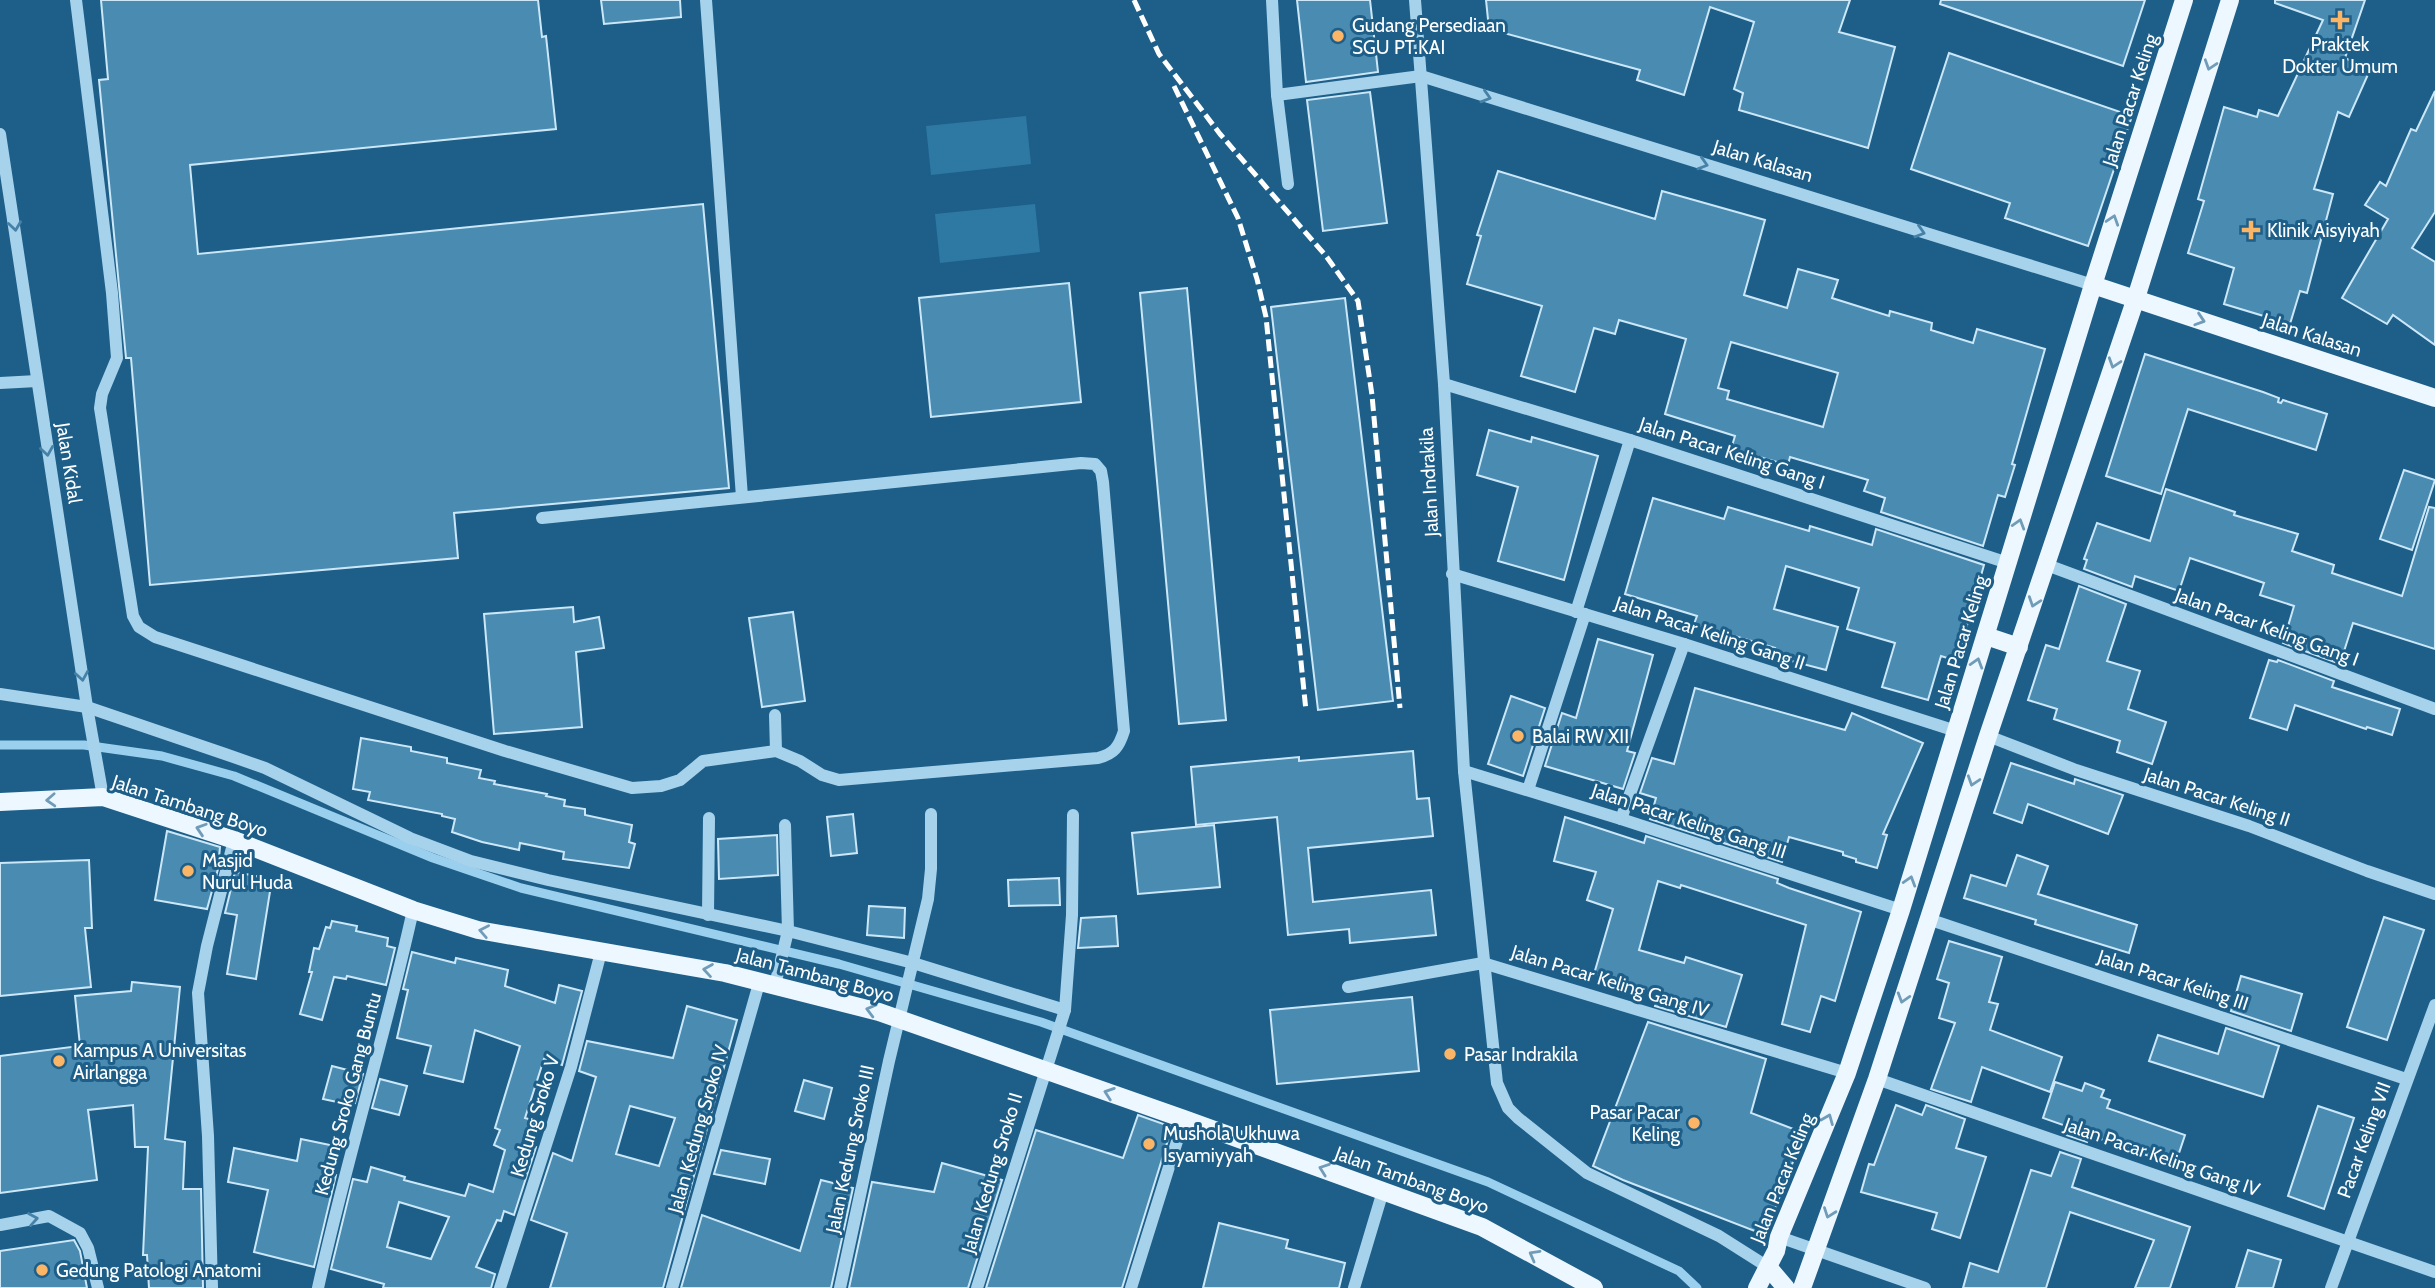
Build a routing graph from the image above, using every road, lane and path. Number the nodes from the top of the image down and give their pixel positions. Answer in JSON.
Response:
{"nodes":[{"id":1,"x":76,"y":0,"type":"edge"},
{"id":2,"x":706,"y":0,"type":"edge"},
{"id":3,"x":1272,"y":0,"type":"edge"},
{"id":4,"x":1415,"y":0,"type":"edge"},
{"id":5,"x":2184,"y":0,"type":"edge"},
{"id":6,"x":2230,"y":0,"type":"edge"},
{"id":7,"x":1420,"y":76,"type":"junction"},
{"id":8,"x":1277,"y":96,"type":"junction"},
{"id":9,"x":0,"y":135,"type":"edge"},
{"id":10,"x":1288,"y":184,"type":"dead end"},
{"id":11,"x":2093,"y":285,"type":"junction"},
{"id":12,"x":2136,"y":298,"type":"junction"},
{"id":13,"x":37,"y":381,"type":"junction"},
{"id":14,"x":0,"y":383,"type":"edge"},
{"id":15,"x":1444,"y":384,"type":"junction"},
{"id":16,"x":2435,"y":398,"type":"edge"},
{"id":17,"x":1630,"y":440,"type":"junction"},
{"id":18,"x":743,"y":496,"type":"junction"},
{"id":19,"x":542,"y":518,"type":"dead end"},
{"id":20,"x":2008,"y":563,"type":"junction"},
{"id":21,"x":2047,"y":565,"type":"junction"},
{"id":22,"x":1452,"y":574,"type":"junction"},
{"id":23,"x":1581,"y":613,"type":"junction"},
{"id":24,"x":1986,"y":636,"type":"junction"},
{"id":25,"x":1684,"y":644,"type":"junction"},
{"id":26,"x":2018,"y":647,"type":"junction"},
{"id":27,"x":0,"y":694,"type":"edge"},
{"id":28,"x":87,"y":707,"type":"junction"},
{"id":29,"x":2435,"y":709,"type":"edge"},
{"id":30,"x":775,"y":715,"type":"dead end"},
{"id":31,"x":1956,"y":731,"type":"junction"},
{"id":32,"x":1988,"y":736,"type":"junction"},
{"id":33,"x":776,"y":751,"type":"junction"},
{"id":34,"x":1464,"y":771,"type":"junction"},
{"id":35,"x":1528,"y":790,"type":"junction"},
{"id":36,"x":103,"y":797,"type":"junction"},
{"id":37,"x":0,"y":802,"type":"edge"},
{"id":38,"x":931,"y":814,"type":"dead end"},
{"id":39,"x":1073,"y":815,"type":"dead end"},
{"id":40,"x":709,"y":818,"type":"dead end"},
{"id":41,"x":1621,"y":819,"type":"junction"},
{"id":42,"x":785,"y":825,"type":"dead end"},
{"id":43,"x":234,"y":840,"type":"junction"},
{"id":44,"x":2435,"y":894,"type":"edge"},
{"id":45,"x":413,"y":910,"type":"junction"},
{"id":46,"x":1901,"y":910,"type":"junction"},
{"id":47,"x":708,"y":915,"type":"junction"},
{"id":48,"x":1927,"y":919,"type":"junction"},
{"id":49,"x":786,"y":937,"type":"junction"},
{"id":50,"x":601,"y":953,"type":"junction"},
{"id":51,"x":1483,"y":963,"type":"junction"},
{"id":52,"x":912,"y":966,"type":"junction"},
{"id":53,"x":771,"y":980,"type":"junction"},
{"id":54,"x":1348,"y":987,"type":"dead end"},
{"id":55,"x":2435,"y":1005,"type":"edge"},
{"id":56,"x":902,"y":1011,"type":"junction"},
{"id":57,"x":1063,"y":1015,"type":"junction"},
{"id":58,"x":1047,"y":1063,"type":"junction"},
{"id":59,"x":1847,"y":1073,"type":"junction"},
{"id":60,"x":1877,"y":1079,"type":"junction"},
{"id":61,"x":2406,"y":1079,"type":"junction"},
{"id":62,"x":1184,"y":1119,"type":"junction"},
{"id":63,"x":1383,"y":1191,"type":"junction"},
{"id":64,"x":0,"y":1225,"type":"edge"},
{"id":65,"x":1779,"y":1237,"type":"junction"},
{"id":66,"x":2348,"y":1242,"type":"junction"},
{"id":67,"x":1815,"y":1252,"type":"junction"},
{"id":68,"x":1768,"y":1267,"type":"junction"},
{"id":69,"x":2435,"y":1272,"type":"edge"},
{"id":70,"x":98,"y":1288,"type":"edge"},
{"id":71,"x":212,"y":1288,"type":"edge"},
{"id":72,"x":318,"y":1288,"type":"edge"},
{"id":73,"x":500,"y":1288,"type":"edge"},
{"id":74,"x":672,"y":1288,"type":"edge"},
{"id":75,"x":840,"y":1288,"type":"edge"},
{"id":76,"x":977,"y":1288,"type":"edge"},
{"id":77,"x":1132,"y":1288,"type":"edge"},
{"id":78,"x":1354,"y":1288,"type":"edge"},
{"id":79,"x":1594,"y":1288,"type":"edge"},
{"id":80,"x":1757,"y":1288,"type":"edge"},
{"id":81,"x":1786,"y":1288,"type":"edge"},
{"id":82,"x":1802,"y":1288,"type":"edge"},
{"id":83,"x":1925,"y":1288,"type":"edge"},
{"id":84,"x":2331,"y":1288,"type":"edge"}],
"edges":[{"from":1,"to":33,"type":"street"},
{"from":2,"to":18,"type":"street"},
{"from":3,"to":8,"type":"street"},
{"from":4,"to":7,"type":"street","name":"Jalan Indrakila"},
{"from":11,"to":5,"type":"main road","name":"Jalan Pacar Keling","one_way":true},
{"from":6,"to":12,"type":"main road","one_way":true},
{"from":7,"to":8,"type":"street"},
{"from":7,"to":11,"type":"street","name":"Jalan Kalasan","one_way":true},
{"from":7,"to":15,"type":"street","name":"Jalan Indrakila"},
{"from":8,"to":10,"type":"street"},
{"from":9,"to":13,"type":"street","name":"Jalan Kidal","one_way":true},
{"from":11,"to":12,"type":"main road","name":"Jalan Kalasan"},
{"from":20,"to":11,"type":"main road","name":"Jalan Pacar Keling","one_way":true},
{"from":12,"to":16,"type":"main road","name":"Jalan Kalasan","one_way":true},
{"from":12,"to":21,"type":"main road","one_way":true},
{"from":13,"to":14,"type":"street"},
{"from":13,"to":28,"type":"street","name":"Jalan Kidal","one_way":true},
{"from":15,"to":17,"type":"street","name":"Jalan Pacar Keling Gang I"},
{"from":15,"to":22,"type":"street","name":"Jalan Indrakila"},
{"from":17,"to":20,"type":"street","name":"Jalan Pacar Keling Gang I"},
{"from":17,"to":23,"type":"street"},
{"from":18,"to":19,"type":"street"},
{"from":18,"to":33,"type":"street"},
{"from":20,"to":24,"type":"main road","name":"Jalan Pacar Keling"},
{"from":21,"to":26,"type":"main road","one_way":true},
{"from":21,"to":29,"type":"street","name":"Jalan Pacar Keling Gang I"},
{"from":22,"to":23,"type":"street","name":"Jalan Pacar Keling Gang II"},
{"from":22,"to":34,"type":"street","name":"Jalan Indrakila"},
{"from":23,"to":25,"type":"street","name":"Jalan Pacar Keling Gang II"},
{"from":23,"to":35,"type":"street"},
{"from":24,"to":26,"type":"main road"},
{"from":31,"to":24,"type":"main road","name":"Jalan Pacar Keling","one_way":true},
{"from":25,"to":31,"type":"street","name":"Jalan Pacar Keling Gang II"},
{"from":25,"to":41,"type":"street"},
{"from":26,"to":32,"type":"main road"},
{"from":27,"to":28,"type":"street"},
{"from":28,"to":36,"type":"street","name":"Jalan Kidal"},
{"from":28,"to":47,"type":"street"},
{"from":30,"to":33,"type":"street"},
{"from":46,"to":31,"type":"main road","name":"Jalan Pacar Keling","one_way":true},
{"from":32,"to":44,"type":"street","name":"Jalan Pacar Keling II"},
{"from":32,"to":48,"type":"main road","one_way":true},
{"from":34,"to":35,"type":"street","name":"Jalan Pacar Keling Gang III"},
{"from":34,"to":51,"type":"street","name":"Jalan Indrakila"},
{"from":35,"to":41,"type":"street","name":"Jalan Pacar Keling Gang III"},
{"from":36,"to":37,"type":"main road","name":"Jalan Tambang Boyo","one_way":true},
{"from":43,"to":36,"type":"main road","name":"Jalan Tambang Boyo","one_way":true},
{"from":38,"to":52,"type":"street","name":"Jalan Kedung Sroko III"},
{"from":39,"to":57,"type":"street","name":"Jalan Kedung Sroko II"},
{"from":40,"to":47,"type":"street"},
{"from":41,"to":46,"type":"street","name":"Jalan Pacar Keling Gang III"},
{"from":42,"to":49,"type":"street","name":"Jalan Kedung Sroko IV"},
{"from":43,"to":45,"type":"main road","name":"Jalan Tambang Boyo"},
{"from":43,"to":71,"type":"street"},
{"from":50,"to":45,"type":"main road","name":"Jalan Tambang Boyo","one_way":true},
{"from":45,"to":72,"type":"street","name":"Kedung Sroko Gang Buntu"},
{"from":46,"to":59,"type":"main road","name":"Jalan Pacar Keling"},
{"from":47,"to":49,"type":"street"},
{"from":48,"to":60,"type":"main road","one_way":true},
{"from":48,"to":61,"type":"street","name":"Jalan Pacar Keling III"},
{"from":49,"to":52,"type":"street"},
{"from":49,"to":53,"type":"street","name":"Jalan Kedung Sroko IV"},
{"from":53,"to":50,"type":"main road","name":"Jalan Tambang Boyo","one_way":true},
{"from":50,"to":73,"type":"street","name":"Kedung Sroko V"},
{"from":51,"to":54,"type":"street"},
{"from":51,"to":59,"type":"street","name":"Jalan Pacar Keling Gang IV"},
{"from":51,"to":68,"type":"street","name":"Jalan Indrakila"},
{"from":52,"to":56,"type":"street","name":"Jalan Kedung Sroko III"},
{"from":52,"to":57,"type":"street"},
{"from":56,"to":53,"type":"main road","name":"Jalan Tambang Boyo","one_way":true},
{"from":53,"to":74,"type":"street","name":"Jalan Kedung Sroko IV"},
{"from":55,"to":61,"type":"street","name":"Pacar Keling VII"},
{"from":56,"to":58,"type":"main road","name":"Jalan Tambang Boyo"},
{"from":56,"to":75,"type":"street","name":"Jalan Kedung Sroko III"},
{"from":57,"to":58,"type":"street","name":"Jalan Kedung Sroko II"},
{"from":62,"to":58,"type":"main road","name":"Jalan Tambang Boyo","one_way":true},
{"from":58,"to":76,"type":"street","name":"Jalan Kedung Sroko II"},
{"from":65,"to":59,"type":"main road","name":"Jalan Pacar Keling","one_way":true},
{"from":60,"to":66,"type":"street","name":"Jalan Pacar Keling Gang IV"},
{"from":60,"to":67,"type":"main road","one_way":true},
{"from":61,"to":66,"type":"street","name":"Pacar Keling VII"},
{"from":63,"to":62,"type":"main road","name":"Jalan Tambang Boyo","one_way":true},
{"from":62,"to":77,"type":"street"},
{"from":63,"to":78,"type":"street"},
{"from":79,"to":63,"type":"main road","name":"Jalan Tambang Boyo","one_way":true},
{"from":64,"to":70,"type":"street","one_way":true},
{"from":65,"to":67,"type":"street"},
{"from":65,"to":68,"type":"main road","name":"Jalan Pacar Keling"},
{"from":66,"to":69,"type":"street","name":"Jalan Pacar Keling Gang IV"},
{"from":66,"to":84,"type":"street","name":"Pacar Keling VII"},
{"from":67,"to":82,"type":"main road"},
{"from":67,"to":83,"type":"street"},
{"from":68,"to":80,"type":"main road","name":"Jalan Pacar Keling"},
{"from":68,"to":81,"type":"main road"}]}
